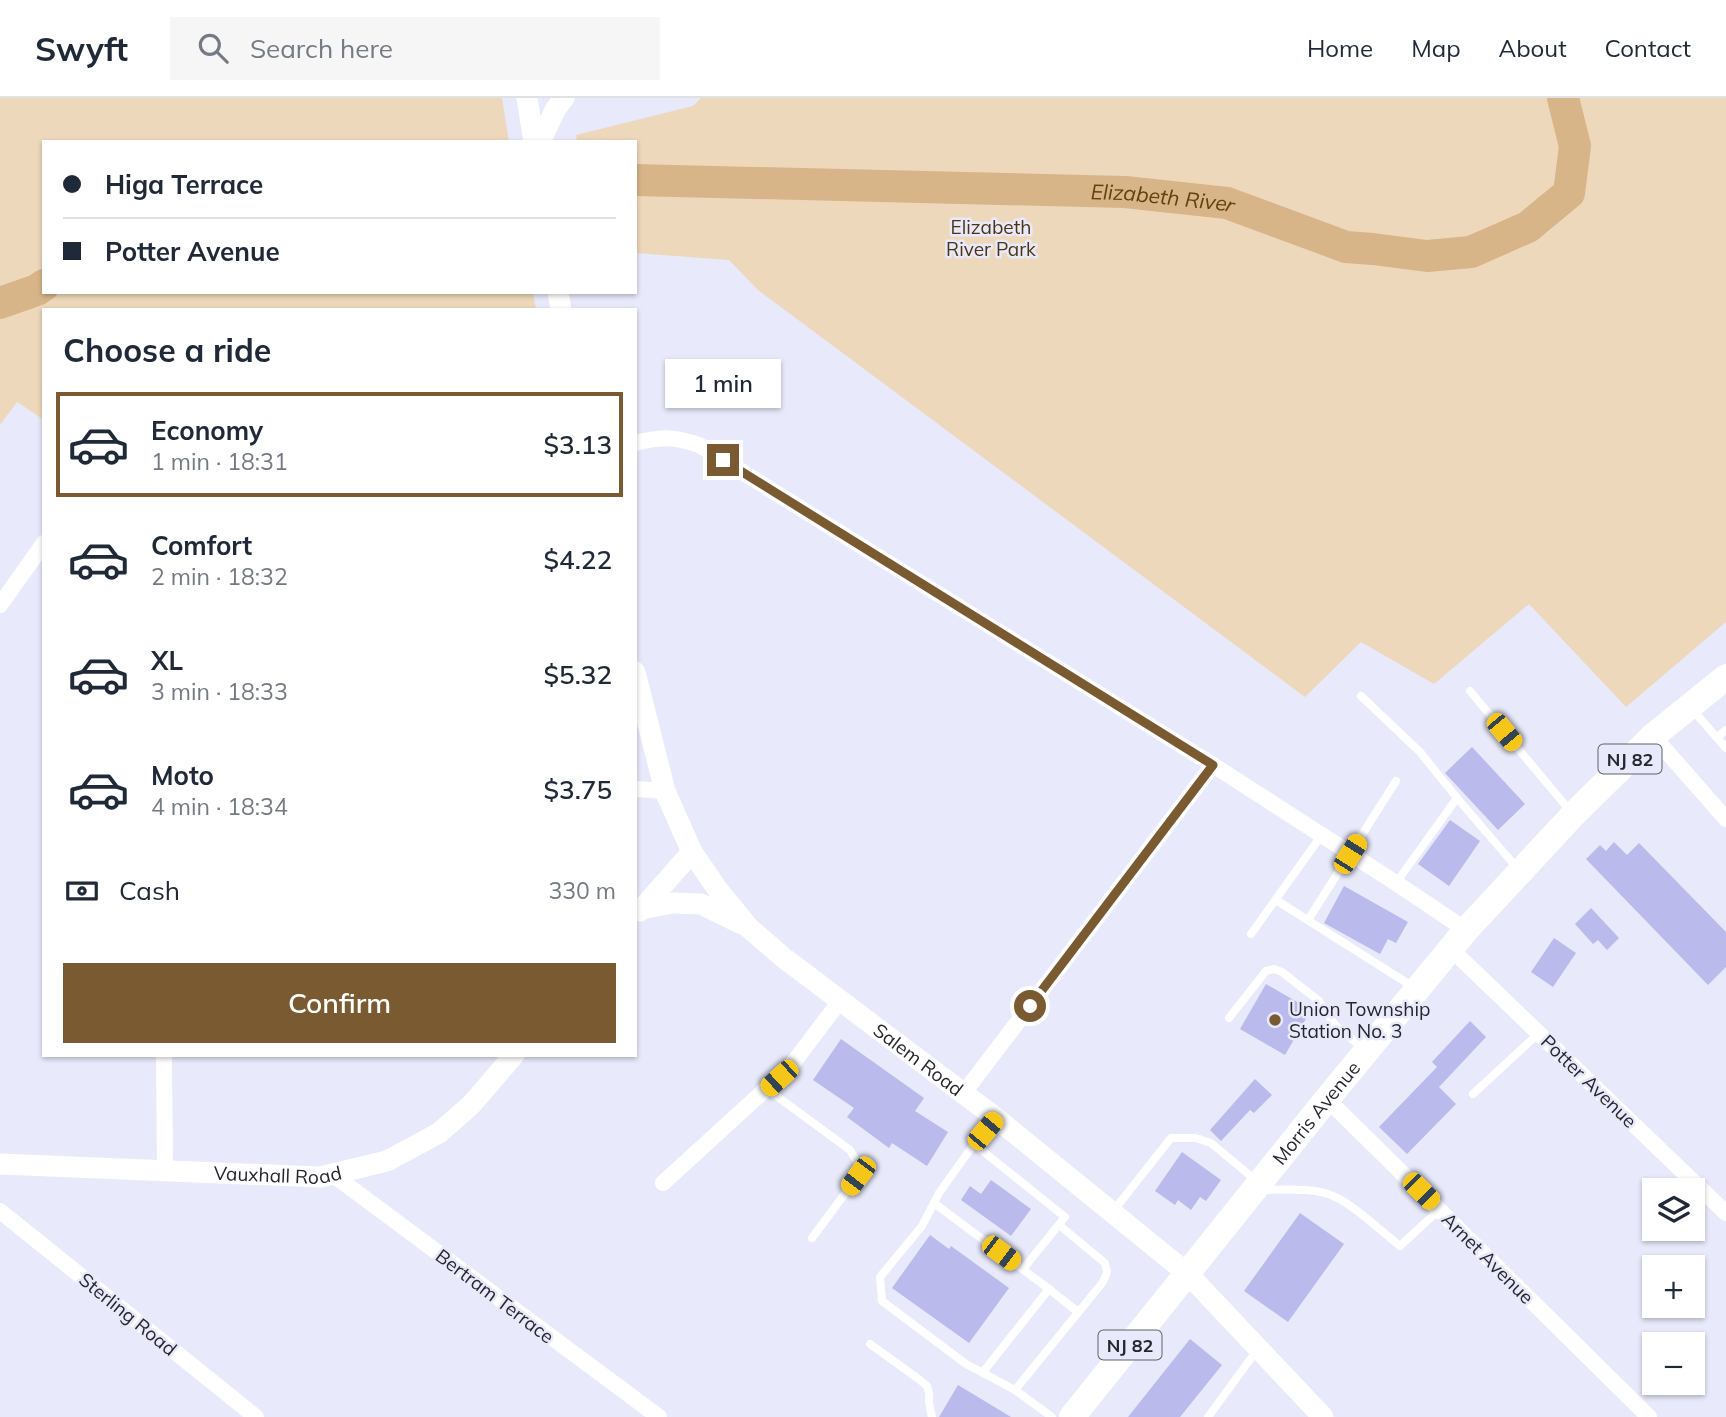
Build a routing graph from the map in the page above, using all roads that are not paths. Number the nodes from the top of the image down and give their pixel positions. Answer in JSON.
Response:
{"nodes":[{"id":1,"x":527,"y":98,"type":"edge"},
{"id":2,"x":564,"y":98,"type":"edge"},
{"id":3,"x":534,"y":140,"type":"edge"},
{"id":4,"x":541,"y":140,"type":"edge"},
{"id":5,"x":637,"y":443,"type":"edge"},
{"id":6,"x":42,"y":546,"type":"edge"},
{"id":7,"x":0,"y":605,"type":"edge"},
{"id":8,"x":1726,"y":677,"type":"edge"},
{"id":9,"x":637,"y":681,"type":"edge"},
{"id":10,"x":1470,"y":691,"type":"dead end"},
{"id":11,"x":1361,"y":696,"type":"dead end"},
{"id":12,"x":1690,"y":706,"type":"junction"},
{"id":13,"x":1726,"y":730,"type":"edge"},
{"id":14,"x":1653,"y":736,"type":"junction"},
{"id":15,"x":1717,"y":737,"type":"junction"},
{"id":16,"x":1726,"y":748,"type":"edge"},
{"id":17,"x":1213,"y":765,"type":"junction"},
{"id":18,"x":1396,"y":781,"type":"dead end"},
{"id":19,"x":637,"y":789,"type":"edge"},
{"id":20,"x":665,"y":791,"type":"junction"},
{"id":21,"x":1457,"y":797,"type":"junction"},
{"id":22,"x":1724,"y":813,"type":"edge"},
{"id":23,"x":1573,"y":815,"type":"junction"},
{"id":24,"x":1321,"y":835,"type":"junction"},
{"id":25,"x":692,"y":852,"type":"junction"},
{"id":26,"x":1350,"y":854,"type":"junction"},
{"id":27,"x":1520,"y":871,"type":"junction"},
{"id":28,"x":1396,"y":883,"type":"junction"},
{"id":29,"x":1276,"y":900,"type":"junction"},
{"id":30,"x":637,"y":913,"type":"edge"},
{"id":31,"x":1308,"y":920,"type":"junction"},
{"id":32,"x":750,"y":928,"type":"junction"},
{"id":33,"x":1251,"y":934,"type":"dead end"},
{"id":34,"x":1459,"y":940,"type":"junction"},
{"id":35,"x":1418,"y":989,"type":"junction"},
{"id":36,"x":840,"y":1001,"type":"junction"},
{"id":37,"x":1229,"y":1018,"type":"dead end"},
{"id":38,"x":1539,"y":1033,"type":"junction"},
{"id":39,"x":1367,"y":1052,"type":"junction"},
{"id":40,"x":164,"y":1057,"type":"edge"},
{"id":41,"x":503,"y":1059,"type":"edge"},
{"id":42,"x":767,"y":1089,"type":"junction"},
{"id":43,"x":963,"y":1094,"type":"junction"},
{"id":44,"x":1473,"y":1094,"type":"dead end"},
{"id":45,"x":1327,"y":1099,"type":"junction"},
{"id":46,"x":996,"y":1118,"type":"junction"},
{"id":47,"x":974,"y":1144,"type":"junction"},
{"id":48,"x":0,"y":1164,"type":"edge"},
{"id":49,"x":165,"y":1171,"type":"junction"},
{"id":50,"x":332,"y":1174,"type":"junction"},
{"id":51,"x":663,"y":1183,"type":"dead end"},
{"id":52,"x":1257,"y":1186,"type":"junction"},
{"id":53,"x":934,"y":1203,"type":"junction"},
{"id":54,"x":1440,"y":1210,"type":"junction"},
{"id":55,"x":0,"y":1211,"type":"edge"},
{"id":56,"x":1112,"y":1213,"type":"junction"},
{"id":57,"x":1726,"y":1213,"type":"edge"},
{"id":58,"x":1059,"y":1225,"type":"junction"},
{"id":59,"x":812,"y":1238,"type":"dead end"},
{"id":60,"x":1023,"y":1269,"type":"junction"},
{"id":61,"x":1188,"y":1274,"type":"junction"},
{"id":62,"x":1049,"y":1289,"type":"junction"},
{"id":63,"x":1078,"y":1312,"type":"junction"},
{"id":64,"x":870,"y":1344,"type":"dead end"},
{"id":65,"x":1259,"y":1348,"type":"junction"},
{"id":66,"x":982,"y":1372,"type":"junction"},
{"id":67,"x":1015,"y":1390,"type":"junction"},
{"id":68,"x":256,"y":1417,"type":"edge"},
{"id":69,"x":659,"y":1417,"type":"edge"},
{"id":70,"x":932,"y":1417,"type":"edge"},
{"id":71,"x":1052,"y":1417,"type":"edge"},
{"id":72,"x":1072,"y":1417,"type":"edge"},
{"id":73,"x":1208,"y":1417,"type":"edge"},
{"id":74,"x":1323,"y":1417,"type":"edge"},
{"id":75,"x":1648,"y":1417,"type":"edge"}],
"edges":[{"from":1,"to":3,"type":"street"},
{"from":2,"to":4,"type":"street"},
{"from":5,"to":17,"type":"street","name":"Potter Avenue"},
{"from":6,"to":7,"type":"street"},
{"from":8,"to":12,"type":"main road","name":"Morris Avenue","number":"NJ 82"},
{"from":9,"to":20,"type":"street","name":"Salem Road"},
{"from":10,"to":23,"type":"lane"},
{"from":11,"to":21,"type":"lane"},
{"from":12,"to":14,"type":"main road","name":"Morris Avenue","number":"NJ 82"},
{"from":12,"to":15,"type":"lane"},
{"from":13,"to":15,"type":"lane"},
{"from":14,"to":22,"type":"street"},
{"from":14,"to":23,"type":"main road","name":"Morris Avenue","number":"NJ 82"},
{"from":15,"to":16,"type":"lane"},
{"from":17,"to":24,"type":"street","name":"Potter Avenue"},
{"from":17,"to":43,"type":"street"},
{"from":18,"to":26,"type":"lane"},
{"from":19,"to":20,"type":"street"},
{"from":20,"to":25,"type":"street","name":"Salem Road"},
{"from":21,"to":27,"type":"lane"},
{"from":21,"to":28,"type":"lane"},
{"from":23,"to":27,"type":"main road","name":"Morris Avenue","number":"NJ 82"},
{"from":24,"to":26,"type":"street","name":"Potter Avenue"},
{"from":24,"to":29,"type":"lane"},
{"from":25,"to":30,"type":"street"},
{"from":25,"to":32,"type":"street","name":"Salem Road"},
{"from":26,"to":28,"type":"street","name":"Potter Avenue"},
{"from":26,"to":31,"type":"lane"},
{"from":27,"to":34,"type":"main road","name":"Morris Avenue","number":"NJ 82"},
{"from":28,"to":34,"type":"street","name":"Potter Avenue"},
{"from":29,"to":31,"type":"lane"},
{"from":29,"to":33,"type":"lane"},
{"from":30,"to":32,"type":"street"},
{"from":31,"to":35,"type":"lane"},
{"from":32,"to":36,"type":"street","name":"Salem Road"},
{"from":34,"to":35,"type":"main road","name":"Morris Avenue","number":"NJ 82"},
{"from":34,"to":38,"type":"street","name":"Potter Avenue"},
{"from":35,"to":39,"type":"main road","name":"Morris Avenue","number":"NJ 82"},
{"from":36,"to":42,"type":"street"},
{"from":36,"to":43,"type":"street","name":"Salem Road"},
{"from":37,"to":39,"type":"lane"},
{"from":38,"to":44,"type":"lane"},
{"from":38,"to":57,"type":"street","name":"Potter Avenue"},
{"from":39,"to":45,"type":"main road","name":"Morris Avenue","number":"NJ 82"},
{"from":40,"to":49,"type":"street"},
{"from":41,"to":50,"type":"street","name":"Vauxhall Road"},
{"from":42,"to":51,"type":"street"},
{"from":42,"to":59,"type":"lane"},
{"from":43,"to":46,"type":"street","name":"Salem Road"},
{"from":45,"to":52,"type":"main road","name":"Morris Avenue","number":"NJ 82"},
{"from":45,"to":54,"type":"street","name":"Arnet Avenue"},
{"from":46,"to":47,"type":"lane"},
{"from":46,"to":56,"type":"street","name":"Salem Road"},
{"from":47,"to":53,"type":"lane"},
{"from":47,"to":58,"type":"lane"},
{"from":48,"to":49,"type":"street","name":"Vauxhall Road"},
{"from":49,"to":50,"type":"street","name":"Vauxhall Road"},
{"from":50,"to":69,"type":"street","name":"Bertram Terrace"},
{"from":52,"to":54,"type":"lane"},
{"from":52,"to":56,"type":"lane"},
{"from":52,"to":61,"type":"main road","name":"Morris Avenue","number":"NJ 82"},
{"from":53,"to":60,"type":"lane"},
{"from":53,"to":66,"type":"lane"},
{"from":54,"to":75,"type":"street","name":"Arnet Avenue"},
{"from":55,"to":68,"type":"street","name":"Sterling Road"},
{"from":56,"to":61,"type":"street","name":"Salem Road"},
{"from":58,"to":60,"type":"lane"},
{"from":58,"to":63,"type":"lane"},
{"from":60,"to":62,"type":"lane"},
{"from":61,"to":65,"type":"street","name":"Salem Road"},
{"from":61,"to":72,"type":"main road","name":"Morris Avenue","number":"NJ 82"},
{"from":62,"to":63,"type":"lane"},
{"from":62,"to":66,"type":"lane"},
{"from":63,"to":67,"type":"lane"},
{"from":64,"to":70,"type":"lane"},
{"from":65,"to":73,"type":"lane"},
{"from":65,"to":74,"type":"street","name":"Salem Road"},
{"from":66,"to":67,"type":"lane"},
{"from":67,"to":71,"type":"lane"}]}
